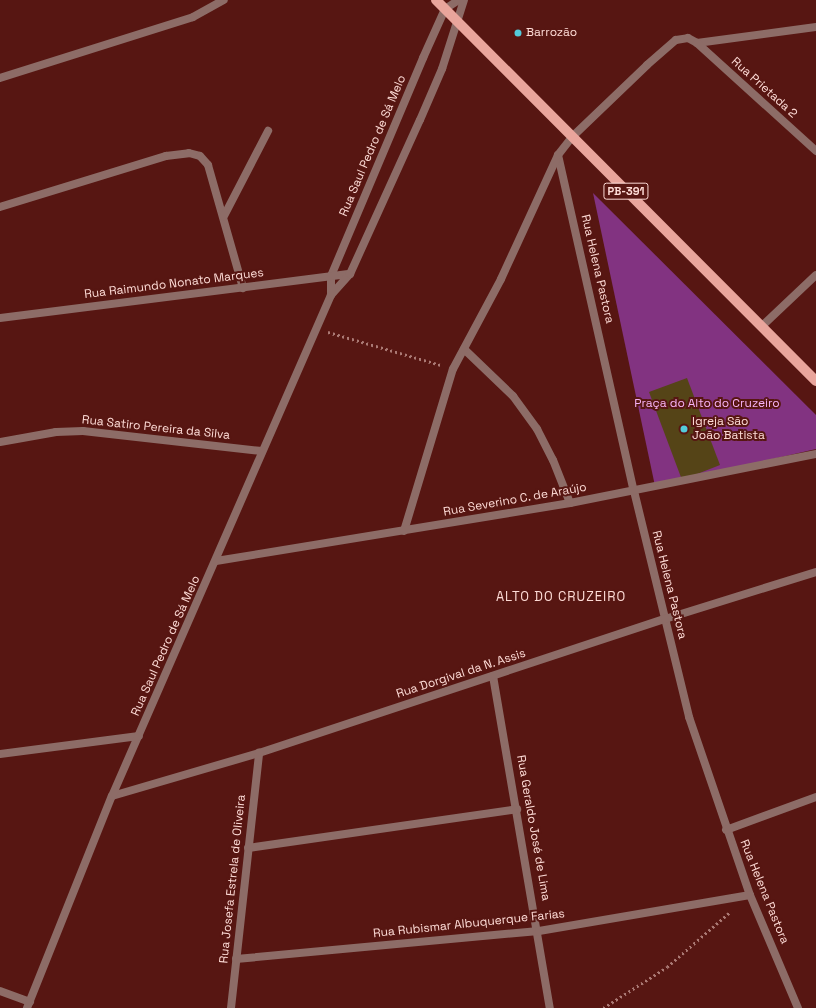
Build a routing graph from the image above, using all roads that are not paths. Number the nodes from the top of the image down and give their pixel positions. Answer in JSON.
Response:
{"nodes":[{"id":1,"x":224,"y":0,"type":"edge"},
{"id":2,"x":436,"y":0,"type":"edge"},
{"id":3,"x":459,"y":0,"type":"edge"},
{"id":4,"x":464,"y":0,"type":"edge"},
{"id":5,"x":445,"y":9,"type":"junction"},
{"id":6,"x":459,"y":22,"type":"junction"},
{"id":7,"x":816,"y":27,"type":"edge"},
{"id":8,"x":696,"y":43,"type":"junction"},
{"id":9,"x":0,"y":78,"type":"edge"},
{"id":10,"x":268,"y":131,"type":"dead end"},
{"id":11,"x":572,"y":137,"type":"junction"},
{"id":12,"x":816,"y":151,"type":"edge"},
{"id":13,"x":558,"y":155,"type":"junction"},
{"id":14,"x":0,"y":208,"type":"edge"},
{"id":15,"x":224,"y":216,"type":"junction"},
{"id":16,"x":350,"y":274,"type":"junction"},
{"id":17,"x":816,"y":275,"type":"edge"},
{"id":18,"x":331,"y":276,"type":"junction"},
{"id":19,"x":243,"y":288,"type":"junction"},
{"id":20,"x":331,"y":296,"type":"junction"},
{"id":21,"x":0,"y":318,"type":"edge"},
{"id":22,"x":762,"y":326,"type":"junction"},
{"id":23,"x":464,"y":349,"type":"junction"},
{"id":24,"x":816,"y":381,"type":"edge"},
{"id":25,"x":0,"y":442,"type":"edge"},
{"id":26,"x":262,"y":452,"type":"junction"},
{"id":27,"x":816,"y":454,"type":"edge"},
{"id":28,"x":634,"y":491,"type":"junction"},
{"id":29,"x":570,"y":503,"type":"junction"},
{"id":30,"x":404,"y":531,"type":"junction"},
{"id":31,"x":216,"y":561,"type":"junction"},
{"id":32,"x":816,"y":572,"type":"edge"},
{"id":33,"x":665,"y":618,"type":"junction"},
{"id":34,"x":493,"y":676,"type":"junction"},
{"id":35,"x":139,"y":736,"type":"junction"},
{"id":36,"x":259,"y":753,"type":"junction"},
{"id":37,"x":0,"y":754,"type":"edge"},
{"id":38,"x":112,"y":796,"type":"junction"},
{"id":39,"x":816,"y":797,"type":"edge"},
{"id":40,"x":517,"y":809,"type":"junction"},
{"id":41,"x":726,"y":830,"type":"junction"},
{"id":42,"x":248,"y":848,"type":"junction"},
{"id":43,"x":750,"y":895,"type":"junction"},
{"id":44,"x":538,"y":931,"type":"junction"},
{"id":45,"x":236,"y":959,"type":"junction"},
{"id":46,"x":0,"y":991,"type":"edge"},
{"id":47,"x":28,"y":1005,"type":"edge"},
{"id":48,"x":231,"y":1008,"type":"edge"},
{"id":49,"x":550,"y":1008,"type":"edge"},
{"id":50,"x":798,"y":1008,"type":"edge"}],
"edges":[{"from":1,"to":9,"type":"street"},
{"from":2,"to":5,"type":"main road","number":"PB-391"},
{"from":3,"to":5,"type":"street"},
{"from":4,"to":6,"type":"street","name":"Rua Saul Pedro de Sá Melo"},
{"from":5,"to":6,"type":"main road","number":"PB-391"},
{"from":5,"to":18,"type":"street","name":"Rua Saul Pedro de Sá Melo"},
{"from":6,"to":11,"type":"main road","number":"PB-391"},
{"from":6,"to":16,"type":"street","name":"Rua Saul Pedro de Sá Melo"},
{"from":7,"to":8,"type":"street"},
{"from":8,"to":11,"type":"street"},
{"from":8,"to":12,"type":"street","name":"Rua Prietada 2"},
{"from":10,"to":15,"type":"street"},
{"from":11,"to":13,"type":"street"},
{"from":11,"to":22,"type":"main road","number":"PB-391"},
{"from":13,"to":23,"type":"street"},
{"from":13,"to":28,"type":"street","name":"Rua Helena Pastora"},
{"from":14,"to":15,"type":"street"},
{"from":15,"to":19,"type":"street"},
{"from":16,"to":18,"type":"street","name":"Rua Raimundo Nonato Marques"},
{"from":16,"to":20,"type":"street","name":"Rua Saul Pedro de Sá Melo"},
{"from":17,"to":22,"type":"street"},
{"from":18,"to":19,"type":"street","name":"Rua Raimundo Nonato Marques"},
{"from":18,"to":20,"type":"street","name":"Rua Saul Pedro de Sá Melo"},
{"from":19,"to":21,"type":"street","name":"Rua Raimundo Nonato Marques"},
{"from":20,"to":26,"type":"street","name":"Rua Saul Pedro de Sá Melo"},
{"from":22,"to":24,"type":"main road","number":"PB-391"},
{"from":23,"to":29,"type":"street"},
{"from":23,"to":30,"type":"street"},
{"from":25,"to":26,"type":"street","name":"Rua Satiro Pereira da Silva"},
{"from":26,"to":31,"type":"street","name":"Rua Saul Pedro de Sá Melo"},
{"from":27,"to":28,"type":"street","name":"Rua Severino C. de Araújo"},
{"from":28,"to":29,"type":"street","name":"Rua Severino C. de Araújo"},
{"from":28,"to":33,"type":"street","name":"Rua Helena Pastora"},
{"from":29,"to":30,"type":"street","name":"Rua Severino C. de Araújo"},
{"from":30,"to":31,"type":"street","name":"Rua Severino C. de Araújo"},
{"from":31,"to":35,"type":"street","name":"Rua Saul Pedro de Sá Melo"},
{"from":32,"to":33,"type":"street","name":"Rua Dorgival da N. Assis"},
{"from":33,"to":34,"type":"street","name":"Rua Dorgival da N. Assis"},
{"from":33,"to":41,"type":"street","name":"Rua Helena Pastora"},
{"from":34,"to":36,"type":"street","name":"Rua Dorgival da N. Assis"},
{"from":34,"to":40,"type":"street","name":"Rua Geraldo José de Lima"},
{"from":35,"to":37,"type":"street"},
{"from":35,"to":38,"type":"street","name":"Rua Saul Pedro de Sá Melo"},
{"from":36,"to":38,"type":"street","name":"Rua Dorgival da N. Assis"},
{"from":36,"to":42,"type":"street","name":"Rua Josefa Estrela de Oliveira"},
{"from":38,"to":47,"type":"street","name":"Rua Saul Pedro de Sá Melo"},
{"from":39,"to":41,"type":"street"},
{"from":40,"to":42,"type":"street"},
{"from":40,"to":44,"type":"street","name":"Rua Geraldo José de Lima"},
{"from":41,"to":43,"type":"street","name":"Rua Helena Pastora"},
{"from":42,"to":45,"type":"street","name":"Rua Josefa Estrela de Oliveira"},
{"from":43,"to":44,"type":"street","name":"Rua Rubismar Albuquerque Farias"},
{"from":43,"to":50,"type":"street","name":"Rua Helena Pastora"},
{"from":44,"to":45,"type":"street","name":"Rua Rubismar Albuquerque Farias"},
{"from":44,"to":49,"type":"street","name":"Rua Geraldo José de Lima"},
{"from":45,"to":48,"type":"street","name":"Rua Josefa Estrela de Oliveira"},
{"from":46,"to":47,"type":"street"}]}
